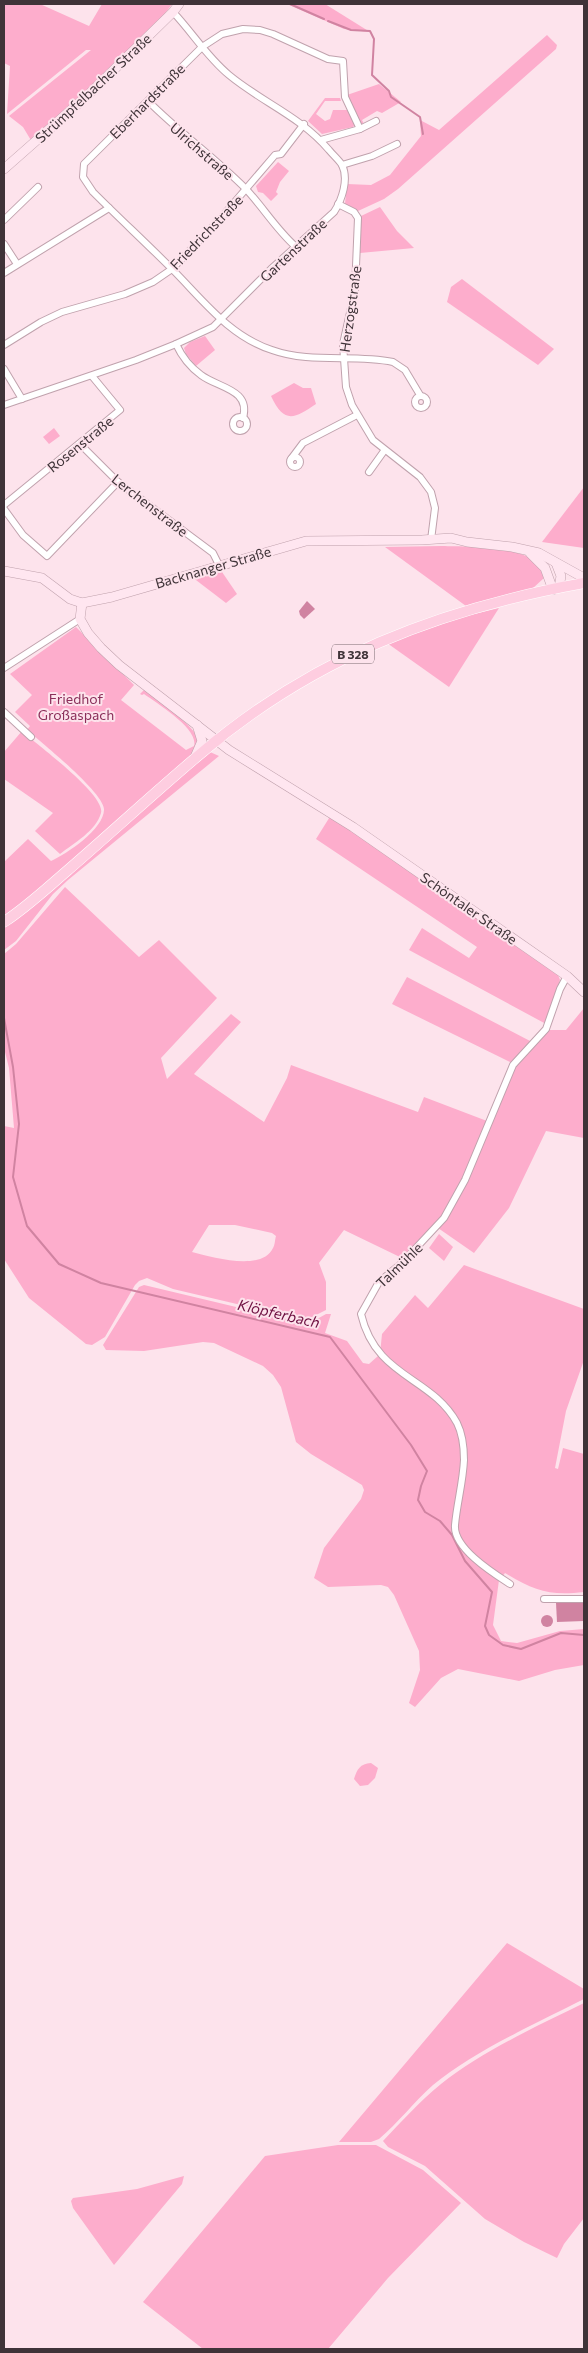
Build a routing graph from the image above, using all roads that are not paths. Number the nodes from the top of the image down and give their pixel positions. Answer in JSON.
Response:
{"nodes":[{"id":1,"x":179,"y":4,"type":"edge"},
{"id":2,"x":173,"y":12,"type":"junction"},
{"id":3,"x":202,"y":47,"type":"junction"},
{"id":4,"x":148,"y":101,"type":"junction"},
{"id":5,"x":376,"y":121,"type":"dead end"},
{"id":6,"x":304,"y":124,"type":"junction"},
{"id":7,"x":360,"y":129,"type":"junction"},
{"id":8,"x":321,"y":140,"type":"junction"},
{"id":9,"x":397,"y":144,"type":"dead end"},
{"id":10,"x":342,"y":165,"type":"junction"},
{"id":11,"x":4,"y":169,"type":"edge"},
{"id":12,"x":38,"y":186,"type":"dead end"},
{"id":13,"x":246,"y":189,"type":"junction"},
{"id":14,"x":338,"y":204,"type":"junction"},
{"id":15,"x":109,"y":208,"type":"junction"},
{"id":16,"x":4,"y":220,"type":"edge"},
{"id":17,"x":4,"y":244,"type":"edge"},
{"id":18,"x":296,"y":246,"type":"junction"},
{"id":19,"x":18,"y":264,"type":"junction"},
{"id":20,"x":172,"y":269,"type":"junction"},
{"id":21,"x":4,"y":273,"type":"edge"},
{"id":22,"x":222,"y":321,"type":"junction"},
{"id":23,"x":176,"y":344,"type":"junction"},
{"id":24,"x":4,"y":345,"type":"edge"},
{"id":25,"x":343,"y":360,"type":"junction"},
{"id":26,"x":4,"y":369,"type":"edge"},
{"id":27,"x":92,"y":376,"type":"junction"},
{"id":28,"x":420,"y":396,"type":"dead end"},
{"id":29,"x":22,"y":399,"type":"junction"},
{"id":30,"x":4,"y":405,"type":"edge"},
{"id":31,"x":357,"y":415,"type":"junction"},
{"id":32,"x":243,"y":418,"type":"dead end"},
{"id":33,"x":80,"y":444,"type":"junction"},
{"id":34,"x":384,"y":451,"type":"junction"},
{"id":35,"x":291,"y":459,"type":"dead end"},
{"id":36,"x":369,"y":472,"type":"dead end"},
{"id":37,"x":118,"y":482,"type":"junction"},
{"id":38,"x":4,"y":507,"type":"edge"},
{"id":39,"x":431,"y":540,"type":"junction"},
{"id":40,"x":525,"y":550,"type":"junction"},
{"id":41,"x":556,"y":563,"type":"junction"},
{"id":42,"x":219,"y":565,"type":"junction"},
{"id":43,"x":4,"y":571,"type":"edge"},
{"id":44,"x":548,"y":576,"type":"junction"},
{"id":45,"x":584,"y":578,"type":"edge"},
{"id":46,"x":584,"y":583,"type":"edge"},
{"id":47,"x":556,"y":589,"type":"junction"},
{"id":48,"x":530,"y":595,"type":"junction"},
{"id":49,"x":82,"y":603,"type":"junction"},
{"id":50,"x":80,"y":620,"type":"junction"},
{"id":51,"x":4,"y":668,"type":"edge"},
{"id":52,"x":4,"y":714,"type":"edge"},
{"id":53,"x":195,"y":724,"type":"junction"},
{"id":54,"x":31,"y":737,"type":"dead end"},
{"id":55,"x":217,"y":740,"type":"junction"},
{"id":56,"x":192,"y":761,"type":"junction"},
{"id":57,"x":4,"y":922,"type":"edge"},
{"id":58,"x":567,"y":976,"type":"junction"},
{"id":59,"x":584,"y":992,"type":"edge"},
{"id":60,"x":510,"y":1584,"type":"dead end"},
{"id":61,"x":544,"y":1599,"type":"dead end"},
{"id":62,"x":584,"y":1599,"type":"edge"}],
"edges":[{"from":1,"to":2,"type":"street","name":"Strümpfelbacher Straße"},
{"from":2,"to":3,"type":"street"},
{"from":2,"to":11,"type":"street","name":"Strümpfelbacher Straße"},
{"from":3,"to":4,"type":"street","name":"Eberhardstraße"},
{"from":3,"to":6,"type":"street"},
{"from":3,"to":7,"type":"street","name":"Eberhardstraße"},
{"from":4,"to":13,"type":"street","name":"Ulrichstraße"},
{"from":4,"to":15,"type":"street","name":"Eberhardstraße"},
{"from":5,"to":7,"type":"street"},
{"from":6,"to":8,"type":"street"},
{"from":6,"to":13,"type":"street","name":"Friedrichstraße"},
{"from":7,"to":8,"type":"street"},
{"from":8,"to":10,"type":"street"},
{"from":9,"to":10,"type":"street"},
{"from":10,"to":14,"type":"street","name":"Gartenstraße"},
{"from":12,"to":16,"type":"street"},
{"from":13,"to":18,"type":"street","name":"Ulrichstraße"},
{"from":13,"to":20,"type":"street","name":"Friedrichstraße"},
{"from":14,"to":18,"type":"street","name":"Gartenstraße"},
{"from":14,"to":25,"type":"street","name":"Herzogstraße"},
{"from":15,"to":19,"type":"street"},
{"from":15,"to":20,"type":"street","name":"Eberhardstraße"},
{"from":17,"to":19,"type":"street"},
{"from":18,"to":22,"type":"street","name":"Gartenstraße"},
{"from":19,"to":21,"type":"street"},
{"from":20,"to":22,"type":"street","name":"Eberhardstraße"},
{"from":20,"to":24,"type":"street","name":"Friedrichstraße"},
{"from":22,"to":23,"type":"street","name":"Gartenstraße"},
{"from":22,"to":25,"type":"street","name":"Eberhardstraße"},
{"from":23,"to":27,"type":"street","name":"Gartenstraße"},
{"from":23,"to":32,"type":"street"},
{"from":25,"to":28,"type":"street","name":"Eberhardstraße"},
{"from":25,"to":31,"type":"street","name":"Herzogstraße"},
{"from":26,"to":29,"type":"street"},
{"from":27,"to":29,"type":"street","name":"Gartenstraße"},
{"from":27,"to":33,"type":"street","name":"Rosenstraße"},
{"from":29,"to":30,"type":"street","name":"Gartenstraße"},
{"from":31,"to":34,"type":"street","name":"Herzogstraße"},
{"from":31,"to":35,"type":"street"},
{"from":33,"to":37,"type":"street","name":"Lerchenstraße"},
{"from":33,"to":38,"type":"street","name":"Rosenstraße"},
{"from":34,"to":36,"type":"street"},
{"from":34,"to":39,"type":"street","name":"Herzogstraße"},
{"from":37,"to":38,"type":"street"},
{"from":37,"to":42,"type":"street","name":"Lerchenstraße"},
{"from":39,"to":40,"type":"street","name":"Backnanger Straße"},
{"from":39,"to":42,"type":"street","name":"Backnanger Straße"},
{"from":40,"to":41,"type":"street","name":"Backnanger Straße"},
{"from":40,"to":44,"type":"street"},
{"from":41,"to":45,"type":"street","name":"Backnanger Straße"},
{"from":41,"to":47,"type":"street"},
{"from":42,"to":49,"type":"street","name":"Backnanger Straße"},
{"from":43,"to":49,"type":"street"},
{"from":44,"to":47,"type":"street"},
{"from":44,"to":48,"type":"street"},
{"from":46,"to":47,"type":"main road","number":"B 328"},
{"from":47,"to":48,"type":"main road","number":"B 328"},
{"from":48,"to":55,"type":"main road","number":"B 328"},
{"from":49,"to":50,"type":"street"},
{"from":50,"to":51,"type":"street"},
{"from":50,"to":53,"type":"street"},
{"from":52,"to":54,"type":"street"},
{"from":53,"to":55,"type":"street"},
{"from":53,"to":56,"type":"street"},
{"from":55,"to":56,"type":"main road","number":"B 328"},
{"from":55,"to":58,"type":"street","name":"Schöntaler Straße"},
{"from":56,"to":57,"type":"main road","number":"B 328"},
{"from":58,"to":59,"type":"street","name":"Schöntaler Straße"},
{"from":58,"to":60,"type":"street","name":"Talmühle"},
{"from":61,"to":62,"type":"street"}]}
